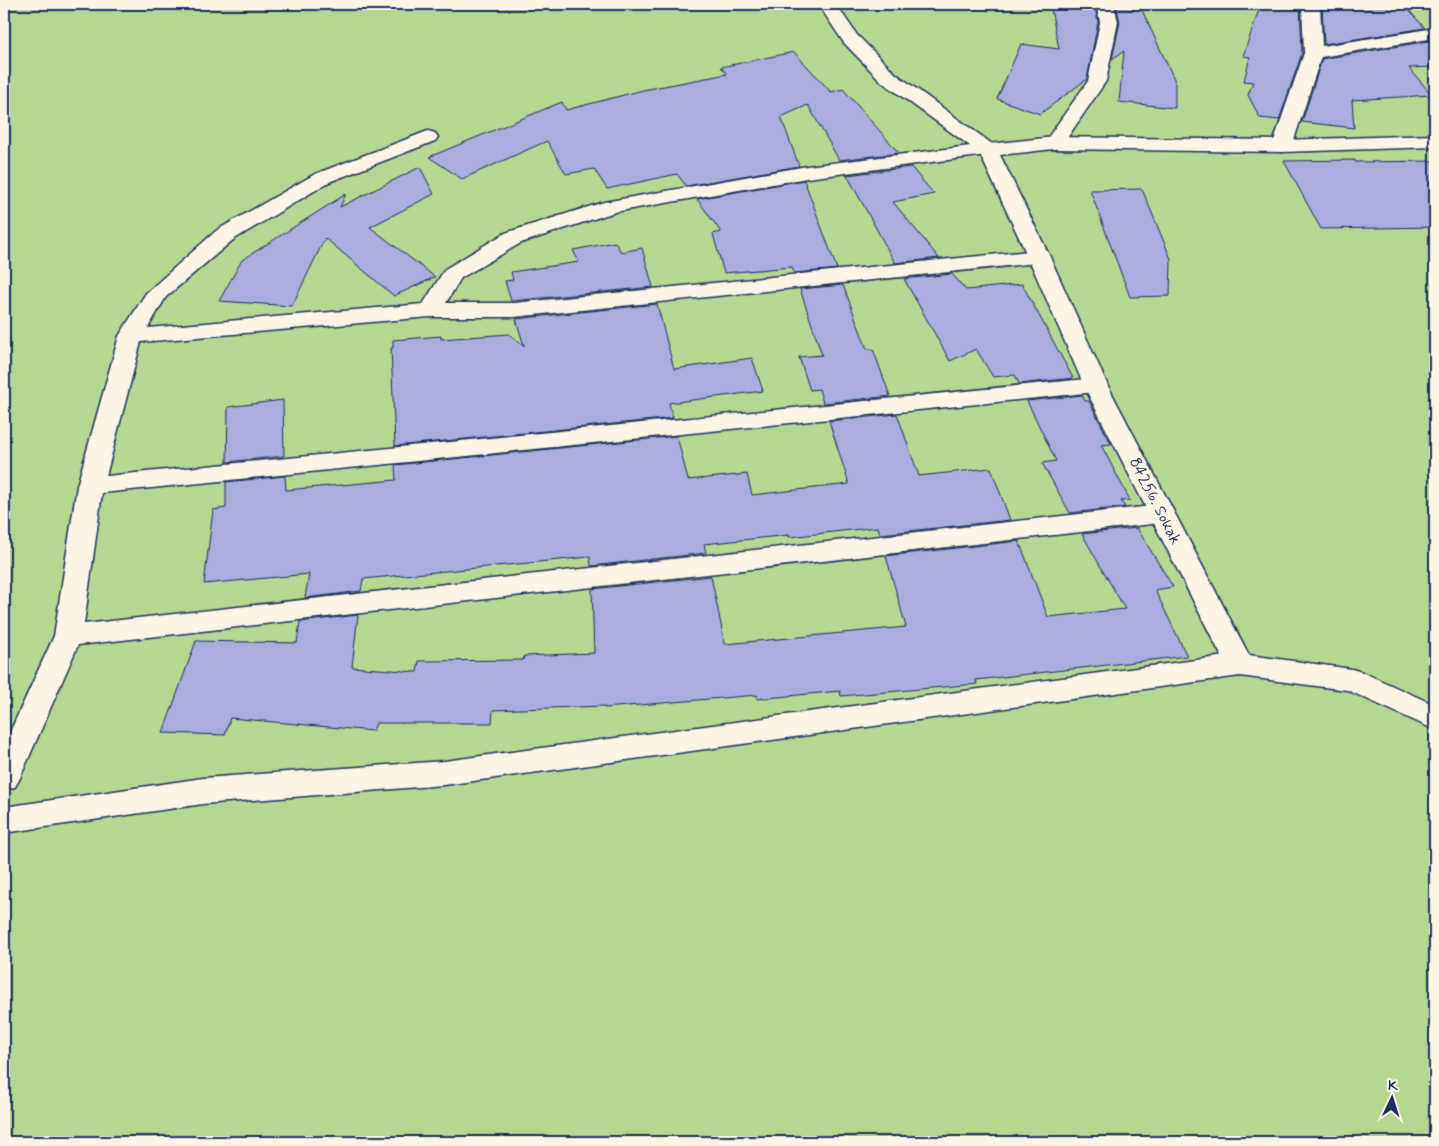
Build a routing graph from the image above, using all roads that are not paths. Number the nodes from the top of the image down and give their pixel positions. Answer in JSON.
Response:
{"nodes":[{"id":1,"x":827,"y":4,"type":"edge"},
{"id":2,"x":1105,"y":4,"type":"edge"},
{"id":3,"x":1311,"y":4,"type":"edge"},
{"id":4,"x":1435,"y":33,"type":"edge"},
{"id":5,"x":1313,"y":53,"type":"junction"},
{"id":6,"x":428,"y":137,"type":"dead end"},
{"id":7,"x":1435,"y":141,"type":"edge"},
{"id":8,"x":1054,"y":143,"type":"junction"},
{"id":9,"x":1282,"y":146,"type":"junction"},
{"id":10,"x":988,"y":150,"type":"junction"},
{"id":11,"x":1039,"y":257,"type":"junction"},
{"id":12,"x":430,"y":310,"type":"junction"},
{"id":13,"x":131,"y":336,"type":"junction"},
{"id":14,"x":1096,"y":386,"type":"junction"},
{"id":15,"x":90,"y":486,"type":"junction"},
{"id":16,"x":1161,"y":514,"type":"junction"},
{"id":17,"x":68,"y":636,"type":"junction"},
{"id":18,"x":1240,"y":665,"type":"junction"},
{"id":19,"x":1435,"y":718,"type":"edge"},
{"id":20,"x":4,"y":778,"type":"edge"},
{"id":21,"x":4,"y":820,"type":"edge"}],
"edges":[{"from":1,"to":10,"type":"street"},
{"from":2,"to":8,"type":"street"},
{"from":3,"to":5,"type":"street"},
{"from":4,"to":5,"type":"street"},
{"from":5,"to":9,"type":"street"},
{"from":6,"to":13,"type":"street"},
{"from":7,"to":9,"type":"street"},
{"from":8,"to":9,"type":"street"},
{"from":8,"to":10,"type":"street"},
{"from":10,"to":11,"type":"street","name":"84256. Sokak"},
{"from":10,"to":12,"type":"street"},
{"from":11,"to":12,"type":"street"},
{"from":11,"to":14,"type":"street","name":"84256. Sokak"},
{"from":12,"to":13,"type":"street"},
{"from":13,"to":15,"type":"street"},
{"from":14,"to":15,"type":"street"},
{"from":14,"to":16,"type":"street","name":"84256. Sokak"},
{"from":15,"to":17,"type":"street"},
{"from":16,"to":17,"type":"street"},
{"from":16,"to":18,"type":"street","name":"84256. Sokak"},
{"from":17,"to":20,"type":"street"},
{"from":18,"to":19,"type":"street"},
{"from":18,"to":21,"type":"street"}]}
